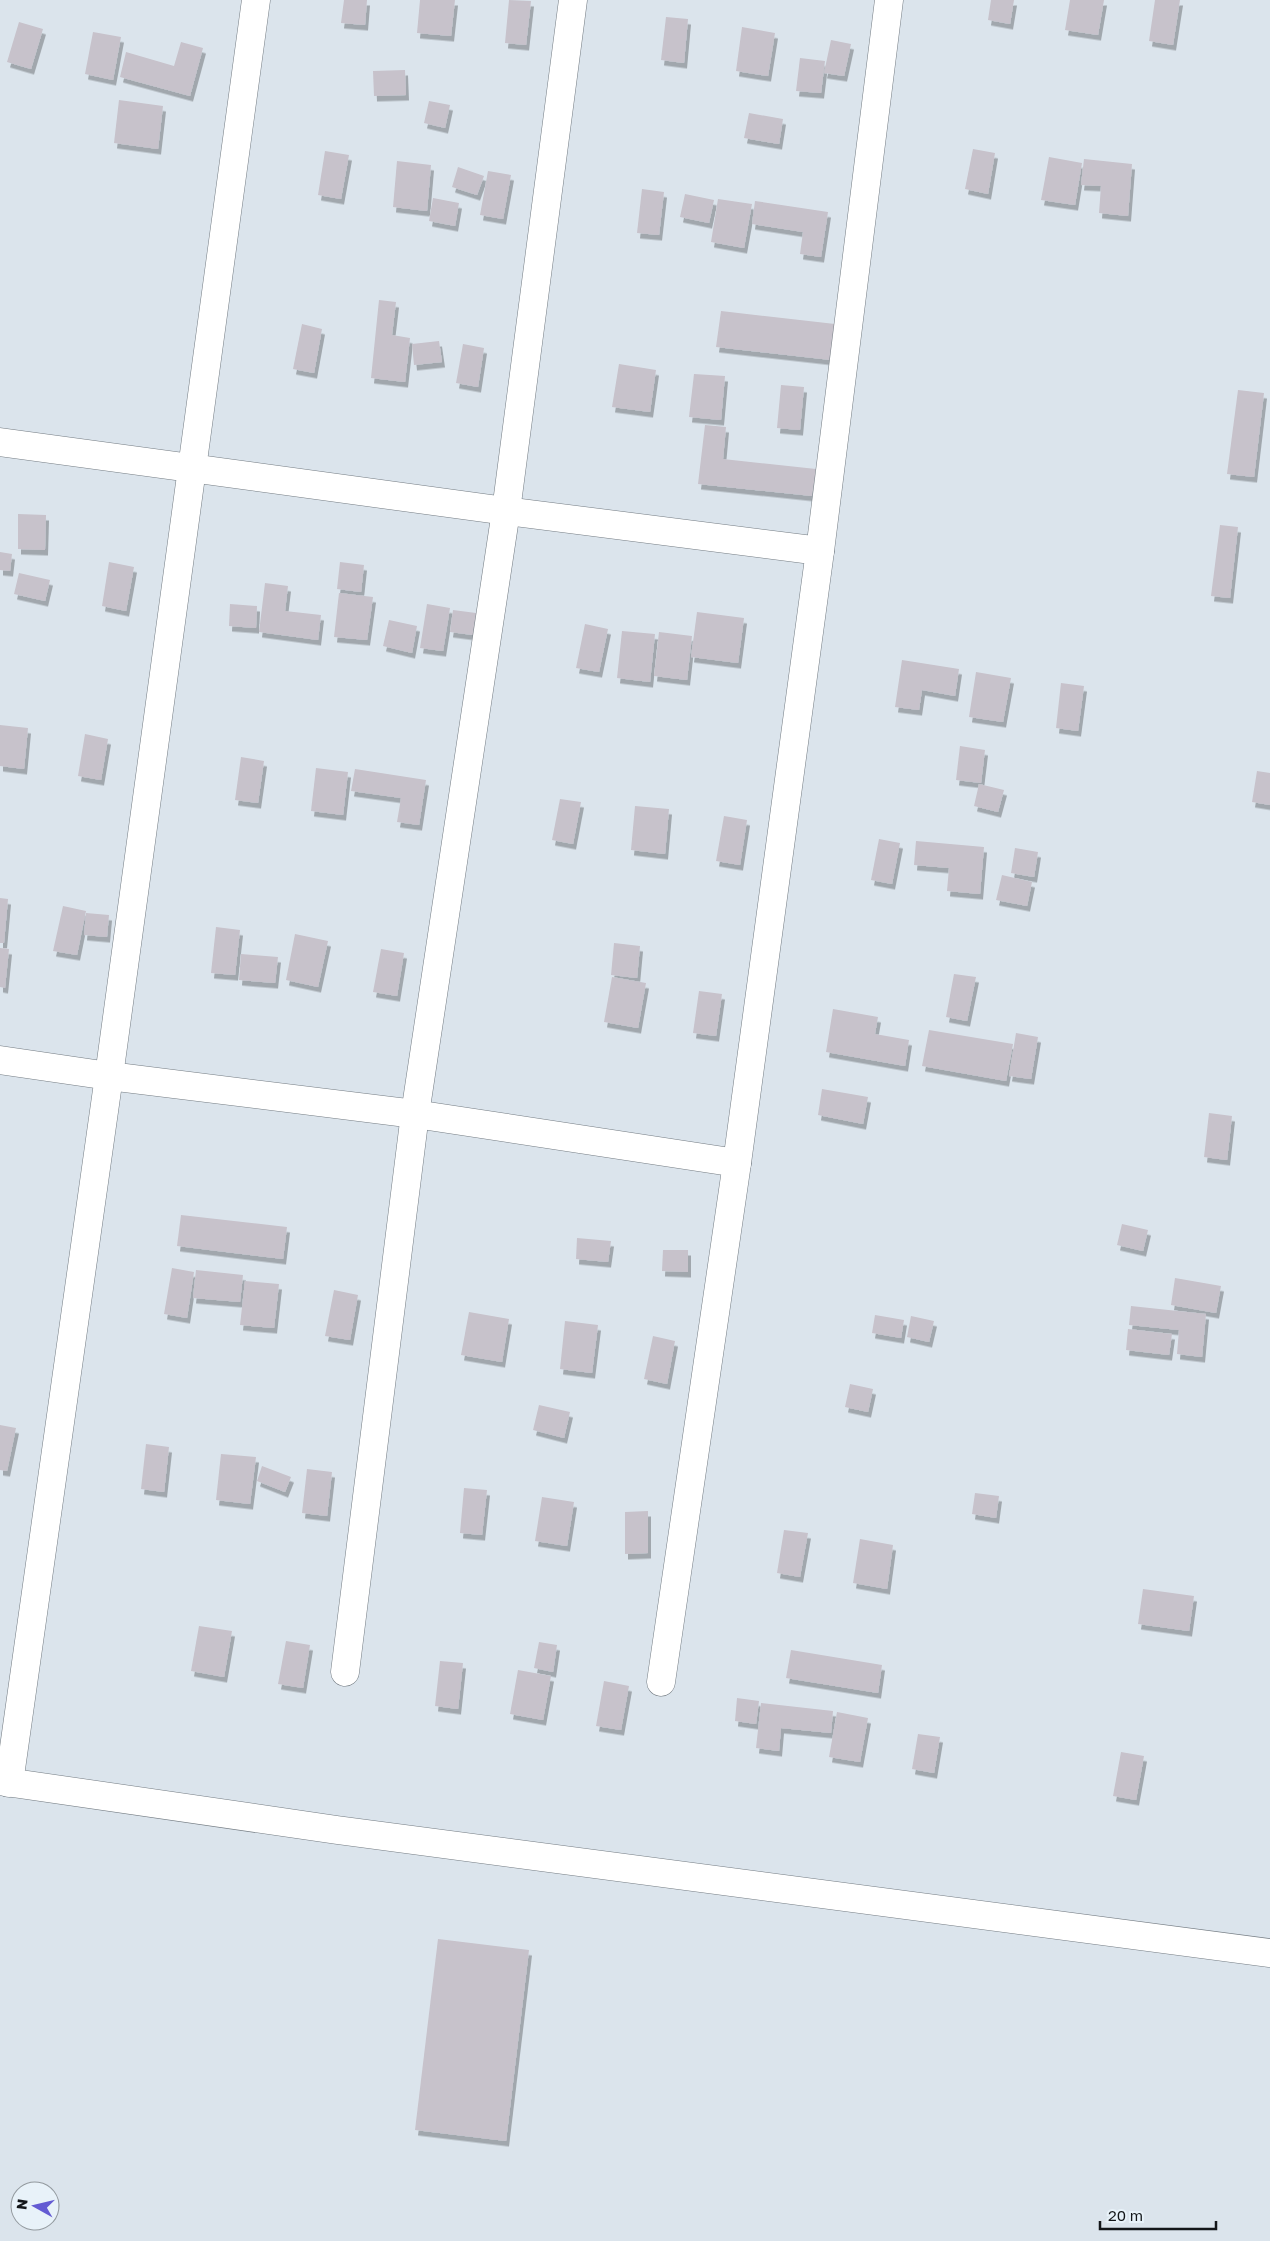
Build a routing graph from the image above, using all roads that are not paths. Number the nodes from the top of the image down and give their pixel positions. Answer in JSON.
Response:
{"nodes":[{"id":1,"x":256,"y":0,"type":"edge"},
{"id":2,"x":573,"y":0,"type":"edge"},
{"id":3,"x":890,"y":0,"type":"edge"},
{"id":4,"x":0,"y":442,"type":"edge"},
{"id":5,"x":192,"y":469,"type":"junction"},
{"id":6,"x":506,"y":512,"type":"junction"},
{"id":7,"x":820,"y":551,"type":"junction"},
{"id":8,"x":0,"y":1060,"type":"edge"},
{"id":9,"x":109,"y":1076,"type":"junction"},
{"id":10,"x":415,"y":1114,"type":"junction"},
{"id":11,"x":737,"y":1163,"type":"junction"},
{"id":12,"x":345,"y":1672,"type":"dead end"},
{"id":13,"x":661,"y":1682,"type":"dead end"},
{"id":14,"x":5,"y":1782,"type":"edge"},
{"id":15,"x":1270,"y":1953,"type":"edge"}],
"edges":[{"from":1,"to":5,"type":"street"},
{"from":2,"to":6,"type":"street"},
{"from":3,"to":7,"type":"street"},
{"from":4,"to":5,"type":"street"},
{"from":5,"to":6,"type":"street"},
{"from":5,"to":9,"type":"street"},
{"from":6,"to":7,"type":"street"},
{"from":6,"to":10,"type":"street"},
{"from":7,"to":11,"type":"street"},
{"from":8,"to":9,"type":"street"},
{"from":9,"to":10,"type":"street"},
{"from":9,"to":14,"type":"street"},
{"from":10,"to":11,"type":"street"},
{"from":10,"to":12,"type":"street"},
{"from":11,"to":13,"type":"street"},
{"from":14,"to":15,"type":"street"}]}
